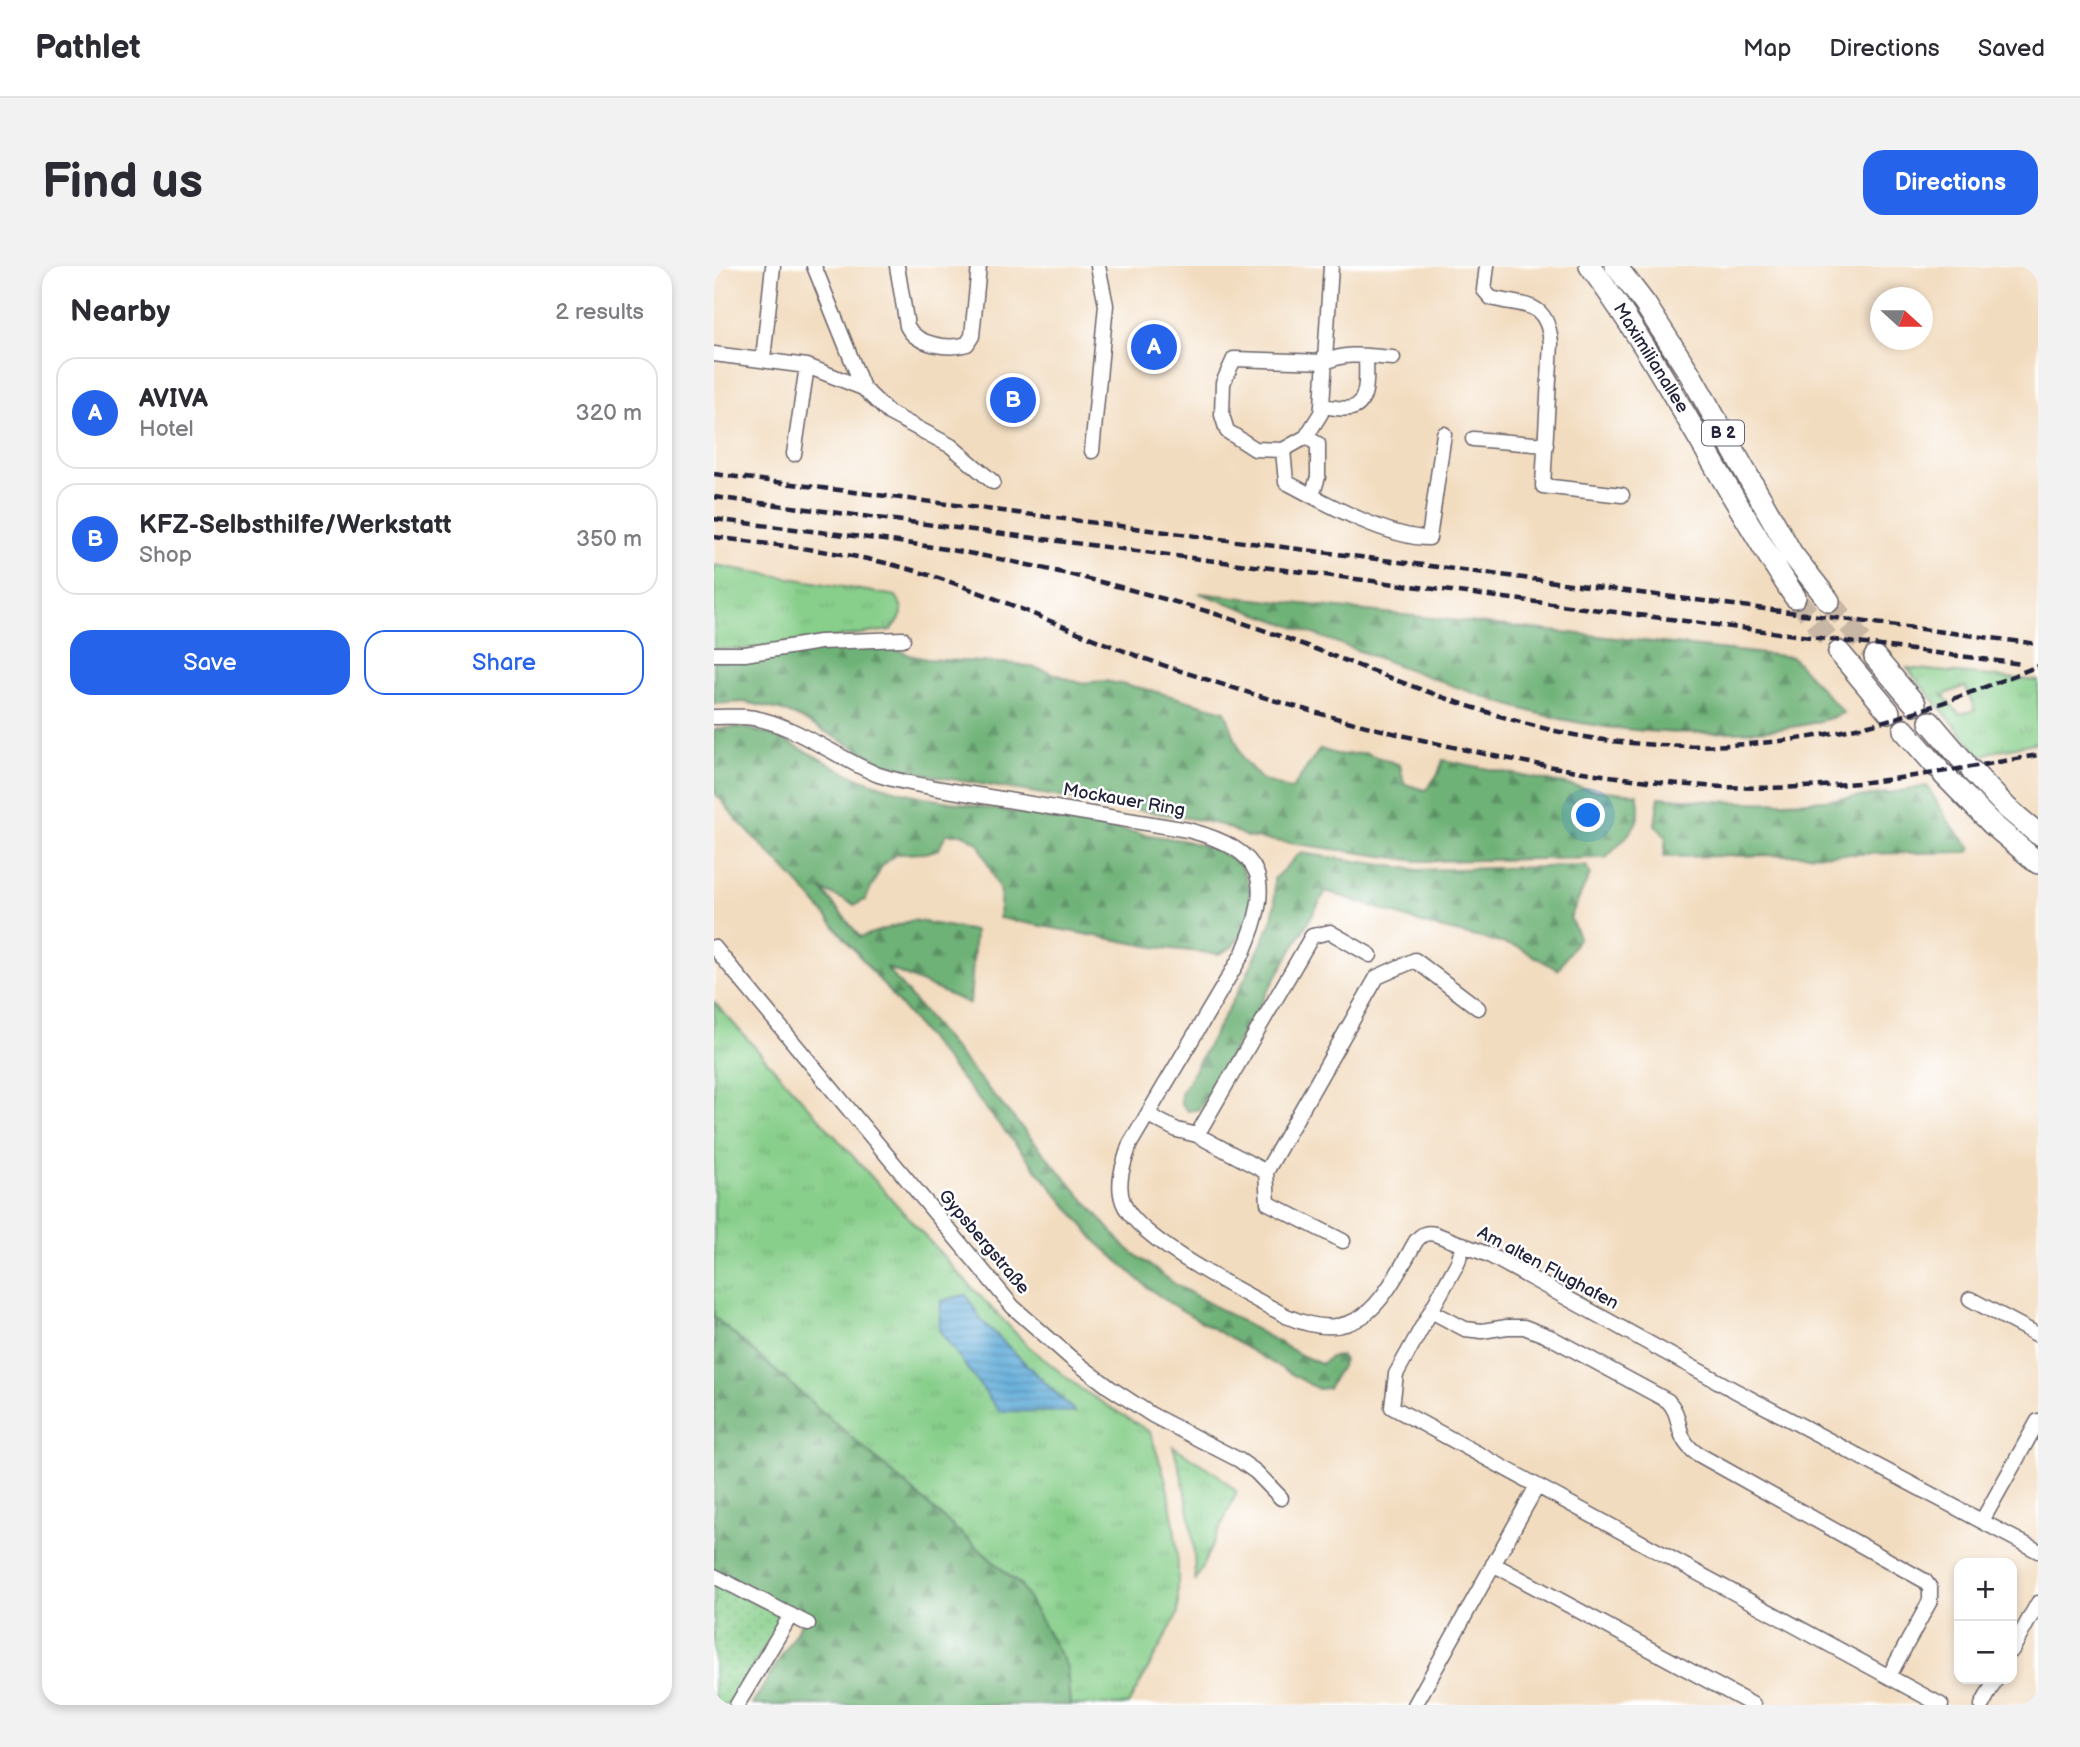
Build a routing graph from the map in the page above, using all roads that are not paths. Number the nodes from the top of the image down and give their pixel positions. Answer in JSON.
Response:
{"nodes":[{"id":1,"x":773,"y":266,"type":"edge"},
{"id":2,"x":814,"y":266,"type":"edge"},
{"id":3,"x":897,"y":266,"type":"edge"},
{"id":4,"x":979,"y":266,"type":"edge"},
{"id":5,"x":1098,"y":266,"type":"edge"},
{"id":6,"x":1331,"y":266,"type":"edge"},
{"id":7,"x":1487,"y":266,"type":"edge"},
{"id":8,"x":1590,"y":266,"type":"edge"},
{"id":9,"x":1616,"y":266,"type":"edge"},
{"id":10,"x":714,"y":354,"type":"edge"},
{"id":11,"x":1366,"y":356,"type":"junction"},
{"id":12,"x":1393,"y":358,"type":"dead end"},
{"id":13,"x":763,"y":359,"type":"junction"},
{"id":14,"x":1326,"y":362,"type":"junction"},
{"id":15,"x":807,"y":366,"type":"junction"},
{"id":16,"x":863,"y":388,"type":"junction"},
{"id":17,"x":1322,"y":406,"type":"junction"},
{"id":18,"x":1444,"y":434,"type":"dead end"},
{"id":19,"x":1306,"y":437,"type":"junction"},
{"id":20,"x":1474,"y":439,"type":"dead end"},
{"id":21,"x":1546,"y":445,"type":"junction"},
{"id":22,"x":1283,"y":450,"type":"junction"},
{"id":23,"x":1092,"y":451,"type":"dead end"},
{"id":24,"x":794,"y":454,"type":"dead end"},
{"id":25,"x":993,"y":482,"type":"dead end"},
{"id":26,"x":1622,"y":495,"type":"dead end"},
{"id":27,"x":1312,"y":496,"type":"junction"},
{"id":28,"x":1795,"y":597,"type":"tunnel mouth"},
{"id":29,"x":1829,"y":601,"type":"tunnel mouth"},
{"id":30,"x":903,"y":639,"type":"dead end"},
{"id":31,"x":1839,"y":652,"type":"tunnel mouth"},
{"id":32,"x":714,"y":654,"type":"edge"},
{"id":33,"x":1875,"y":657,"type":"tunnel mouth"},
{"id":34,"x":1915,"y":704,"type":"dead end"},
{"id":35,"x":1889,"y":712,"type":"dead end"},
{"id":36,"x":714,"y":718,"type":"edge"},
{"id":37,"x":1930,"y":722,"type":"dead end"},
{"id":38,"x":1904,"y":730,"type":"dead end"},
{"id":39,"x":2038,"y":834,"type":"edge"},
{"id":40,"x":2038,"y":863,"type":"edge"},
{"id":41,"x":714,"y":947,"type":"edge"},
{"id":42,"x":1370,"y":956,"type":"dead end"},
{"id":43,"x":1478,"y":1008,"type":"dead end"},
{"id":44,"x":1148,"y":1115,"type":"junction"},
{"id":45,"x":1197,"y":1135,"type":"junction"},
{"id":46,"x":1266,"y":1171,"type":"junction"},
{"id":47,"x":1343,"y":1241,"type":"dead end"},
{"id":48,"x":1463,"y":1244,"type":"junction"},
{"id":49,"x":1969,"y":1299,"type":"dead end"},
{"id":50,"x":1430,"y":1311,"type":"junction"},
{"id":51,"x":2038,"y":1335,"type":"edge"},
{"id":52,"x":2038,"y":1421,"type":"edge"},
{"id":53,"x":1537,"y":1486,"type":"junction"},
{"id":54,"x":1282,"y":1498,"type":"dead end"},
{"id":55,"x":1983,"y":1521,"type":"junction"},
{"id":56,"x":2038,"y":1551,"type":"edge"},
{"id":57,"x":1493,"y":1564,"type":"junction"},
{"id":58,"x":714,"y":1576,"type":"edge"},
{"id":59,"x":2038,"y":1603,"type":"edge"},
{"id":60,"x":791,"y":1615,"type":"junction"},
{"id":61,"x":808,"y":1624,"type":"dead end"},
{"id":62,"x":2017,"y":1641,"type":"edge"},
{"id":63,"x":1889,"y":1676,"type":"junction"},
{"id":64,"x":1993,"y":1684,"type":"edge"},
{"id":65,"x":737,"y":1705,"type":"edge"},
{"id":66,"x":1415,"y":1705,"type":"edge"},
{"id":67,"x":1753,"y":1705,"type":"edge"},
{"id":68,"x":1941,"y":1705,"type":"edge"},
{"id":69,"x":1982,"y":1705,"type":"edge"}],
"edges":[{"from":1,"to":13,"type":"street"},
{"from":2,"to":16,"type":"street"},
{"from":3,"to":4,"type":"street"},
{"from":5,"to":23,"type":"street"},
{"from":6,"to":14,"type":"street"},
{"from":7,"to":21,"type":"street"},
{"from":8,"to":28,"type":"highway","name":"Maximilianallee","number":"B 2"},
{"from":9,"to":29,"type":"highway","number":"B 2"},
{"from":10,"to":13,"type":"street"},
{"from":11,"to":12,"type":"street"},
{"from":11,"to":14,"type":"street"},
{"from":11,"to":17,"type":"street"},
{"from":13,"to":15,"type":"street"},
{"from":14,"to":17,"type":"street"},
{"from":14,"to":22,"type":"street"},
{"from":15,"to":16,"type":"street"},
{"from":15,"to":24,"type":"street"},
{"from":16,"to":25,"type":"street"},
{"from":17,"to":19,"type":"street"},
{"from":18,"to":27,"type":"street"},
{"from":19,"to":22,"type":"street"},
{"from":19,"to":27,"type":"street"},
{"from":20,"to":21,"type":"street"},
{"from":21,"to":26,"type":"street"},
{"from":22,"to":27,"type":"street"},
{"from":30,"to":32,"type":"street"},
{"from":31,"to":35,"type":"highway"},
{"from":33,"to":34,"type":"highway"},
{"from":36,"to":44,"type":"street","name":"Mockauer Ring"},
{"from":37,"to":39,"type":"highway"},
{"from":38,"to":40,"type":"highway"},
{"from":41,"to":54,"type":"street","name":"Gypsbergstraße"},
{"from":42,"to":45,"type":"street"},
{"from":43,"to":46,"type":"street"},
{"from":44,"to":45,"type":"street"},
{"from":44,"to":48,"type":"street","name":"Am alten Flughafen"},
{"from":45,"to":46,"type":"street"},
{"from":46,"to":47,"type":"street"},
{"from":48,"to":50,"type":"street"},
{"from":48,"to":55,"type":"street","name":"Am alten Flughafen"},
{"from":49,"to":51,"type":"street"},
{"from":50,"to":53,"type":"street"},
{"from":50,"to":63,"type":"street"},
{"from":52,"to":55,"type":"street"},
{"from":53,"to":57,"type":"street"},
{"from":53,"to":63,"type":"street"},
{"from":55,"to":56,"type":"street","name":"Am alten Flughafen"},
{"from":57,"to":66,"type":"street"},
{"from":57,"to":67,"type":"street"},
{"from":58,"to":60,"type":"street"},
{"from":59,"to":62,"type":"street"},
{"from":60,"to":61,"type":"street"},
{"from":60,"to":65,"type":"street"},
{"from":63,"to":68,"type":"street"},
{"from":64,"to":69,"type":"street"}]}
